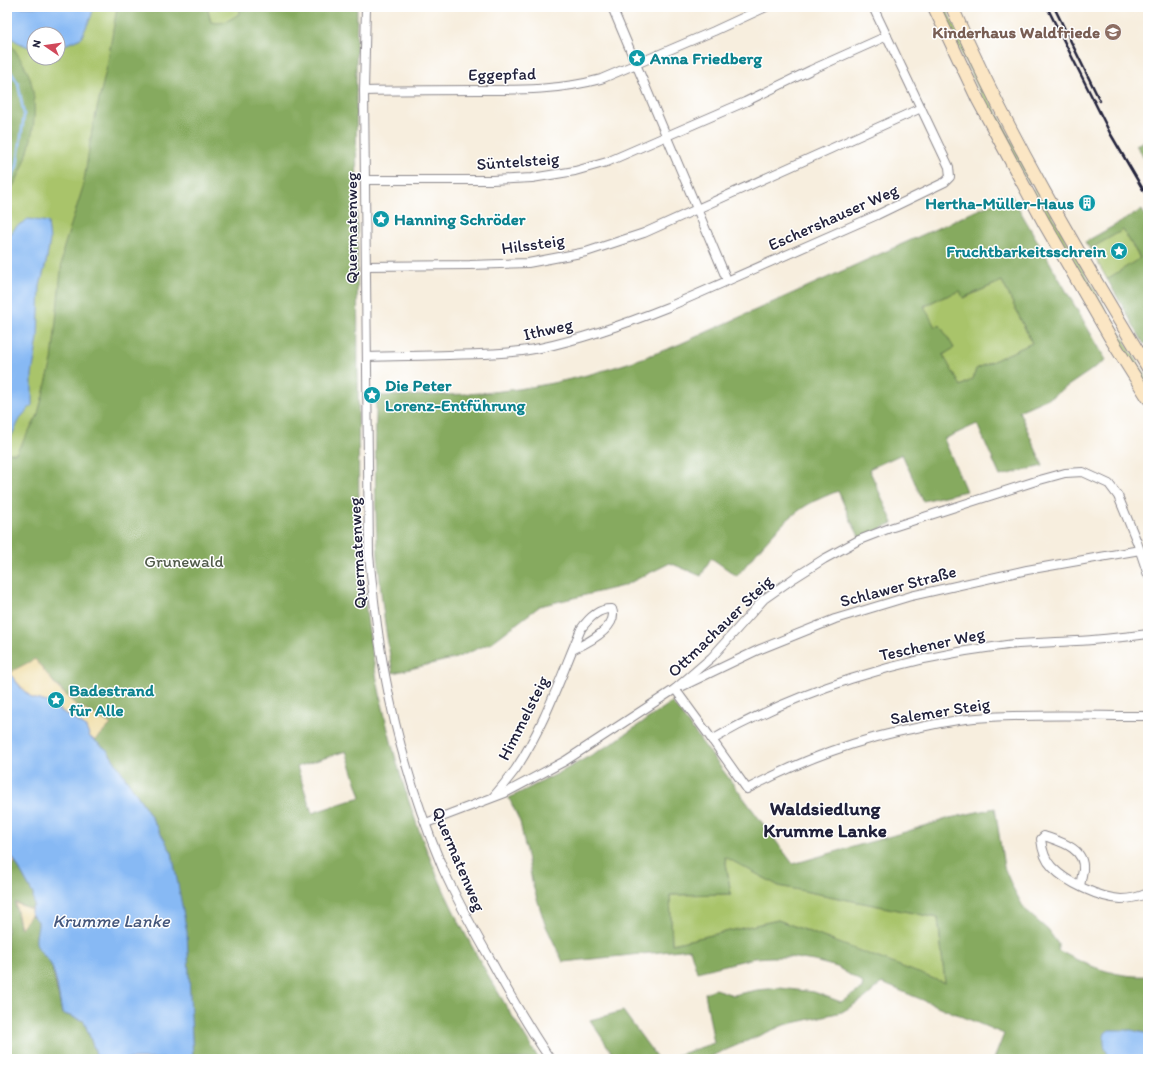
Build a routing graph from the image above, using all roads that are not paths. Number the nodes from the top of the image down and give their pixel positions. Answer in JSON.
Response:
{"nodes":[{"id":1,"x":366,"y":7,"type":"edge"},
{"id":2,"x":612,"y":7,"type":"edge"},
{"id":3,"x":766,"y":7,"type":"edge"},
{"id":4,"x":874,"y":7,"type":"edge"},
{"id":5,"x":934,"y":7,"type":"edge"},
{"id":6,"x":952,"y":7,"type":"edge"},
{"id":7,"x":887,"y":36,"type":"junction"},
{"id":8,"x":636,"y":64,"type":"junction"},
{"id":9,"x":364,"y":91,"type":"junction"},
{"id":10,"x":921,"y":108,"type":"junction"},
{"id":11,"x":666,"y":136,"type":"junction"},
{"id":12,"x":365,"y":180,"type":"junction"},
{"id":13,"x":696,"y":209,"type":"junction"},
{"id":14,"x":366,"y":266,"type":"junction"},
{"id":15,"x":727,"y":280,"type":"junction"},
{"id":16,"x":367,"y":357,"type":"junction"},
{"id":17,"x":1148,"y":368,"type":"edge"},
{"id":18,"x":1148,"y":398,"type":"edge"},
{"id":19,"x":1140,"y":550,"type":"junction"},
{"id":20,"x":1148,"y":575,"type":"edge"},
{"id":21,"x":1148,"y":634,"type":"edge"},
{"id":22,"x":574,"y":650,"type":"junction"},
{"id":23,"x":675,"y":689,"type":"junction"},
{"id":24,"x":1148,"y":716,"type":"edge"},
{"id":25,"x":712,"y":740,"type":"junction"},
{"id":26,"x":494,"y":797,"type":"junction"},
{"id":27,"x":426,"y":823,"type":"junction"},
{"id":28,"x":1080,"y":886,"type":"junction"},
{"id":29,"x":1148,"y":893,"type":"edge"},
{"id":30,"x":550,"y":1059,"type":"edge"}],
"edges":[{"from":1,"to":9,"type":"street","name":"Quermatenweg"},
{"from":2,"to":8,"type":"street"},
{"from":3,"to":8,"type":"street"},
{"from":4,"to":7,"type":"street","name":"Eschershauser Weg"},
{"from":5,"to":18,"type":"main road"},
{"from":6,"to":17,"type":"main road"},
{"from":7,"to":10,"type":"street","name":"Eschershauser Weg"},
{"from":7,"to":11,"type":"street"},
{"from":8,"to":9,"type":"street","name":"Eggepfad"},
{"from":8,"to":11,"type":"street"},
{"from":9,"to":12,"type":"street","name":"Quermatenweg"},
{"from":10,"to":13,"type":"street"},
{"from":10,"to":15,"type":"street","name":"Eschershauser Weg"},
{"from":11,"to":12,"type":"street","name":"Süntelsteig"},
{"from":11,"to":13,"type":"street"},
{"from":12,"to":14,"type":"street","name":"Quermatenweg"},
{"from":13,"to":14,"type":"street","name":"Hilssteig"},
{"from":13,"to":15,"type":"street"},
{"from":14,"to":16,"type":"street","name":"Quermatenweg"},
{"from":15,"to":16,"type":"street","name":"Ithweg"},
{"from":16,"to":27,"type":"street","name":"Quermatenweg"},
{"from":19,"to":20,"type":"street","name":"Ottmachauer Steig"},
{"from":19,"to":23,"type":"street","name":"Schlawer Straße"},
{"from":19,"to":23,"type":"street","name":"Ottmachauer Steig"},
{"from":21,"to":25,"type":"street","name":"Teschener Weg"},
{"from":22,"to":22,"type":"street","name":"Himmelsteig"},
{"from":22,"to":26,"type":"street","name":"Himmelsteig"},
{"from":23,"to":25,"type":"street"},
{"from":23,"to":26,"type":"street","name":"Ottmachauer Steig"},
{"from":24,"to":25,"type":"street","name":"Salemer Steig"},
{"from":26,"to":27,"type":"street","name":"Ottmachauer Steig"},
{"from":27,"to":30,"type":"street","name":"Quermatenweg"},
{"from":28,"to":28,"type":"street"},
{"from":28,"to":29,"type":"street"}]}
